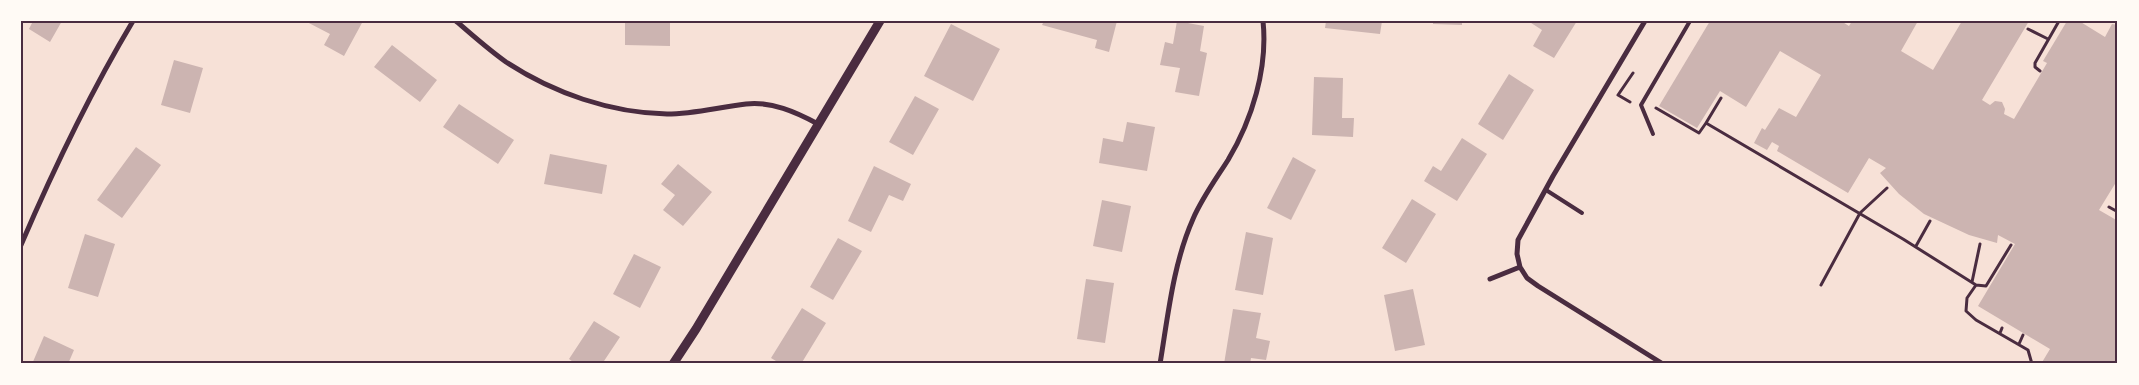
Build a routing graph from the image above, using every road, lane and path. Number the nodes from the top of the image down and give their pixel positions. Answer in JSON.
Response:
{"nodes":[{"id":1,"x":133,"y":21,"type":"edge"},
{"id":2,"x":456,"y":21,"type":"edge"},
{"id":3,"x":880,"y":21,"type":"edge"},
{"id":4,"x":1263,"y":21,"type":"edge"},
{"id":5,"x":1644,"y":21,"type":"edge"},
{"id":6,"x":1690,"y":21,"type":"edge"},
{"id":7,"x":2059,"y":21,"type":"edge"},
{"id":8,"x":2028,"y":29,"type":"dead end"},
{"id":9,"x":2048,"y":39,"type":"junction"},
{"id":10,"x":2040,"y":71,"type":"dead end"},
{"id":11,"x":1633,"y":73,"type":"dead end"},
{"id":12,"x":1721,"y":98,"type":"dead end"},
{"id":13,"x":1641,"y":105,"type":"junction"},
{"id":14,"x":1706,"y":123,"type":"junction"},
{"id":15,"x":818,"y":124,"type":"junction"},
{"id":16,"x":1653,"y":134,"type":"dead end"},
{"id":17,"x":1887,"y":188,"type":"dead end"},
{"id":18,"x":1546,"y":190,"type":"junction"},
{"id":19,"x":2109,"y":207,"type":"dead end"},
{"id":20,"x":2118,"y":212,"type":"edge"},
{"id":21,"x":1582,"y":213,"type":"dead end"},
{"id":22,"x":1860,"y":213,"type":"junction"},
{"id":23,"x":1930,"y":221,"type":"dead end"},
{"id":24,"x":1980,"y":244,"type":"dead end"},
{"id":25,"x":21,"y":245,"type":"edge"},
{"id":26,"x":2011,"y":245,"type":"dead end"},
{"id":27,"x":1916,"y":246,"type":"junction"},
{"id":28,"x":1520,"y":267,"type":"junction"},
{"id":29,"x":1490,"y":279,"type":"dead end"},
{"id":30,"x":1972,"y":282,"type":"junction"},
{"id":31,"x":1821,"y":285,"type":"dead end"},
{"id":32,"x":1976,"y":285,"type":"junction"},
{"id":33,"x":2002,"y":328,"type":"dead end"},
{"id":34,"x":2000,"y":334,"type":"junction"},
{"id":35,"x":2023,"y":336,"type":"dead end"},
{"id":36,"x":2019,"y":344,"type":"junction"},
{"id":37,"x":673,"y":364,"type":"edge"},
{"id":38,"x":1160,"y":364,"type":"edge"},
{"id":39,"x":1663,"y":364,"type":"edge"},
{"id":40,"x":2032,"y":364,"type":"edge"}],
"edges":[{"from":1,"to":25,"type":"street"},
{"from":2,"to":15,"type":"street"},
{"from":3,"to":15,"type":"street"},
{"from":4,"to":38,"type":"street"},
{"from":5,"to":18,"type":"street"},
{"from":6,"to":13,"type":"lane"},
{"from":7,"to":9,"type":"path"},
{"from":8,"to":9,"type":"path"},
{"from":9,"to":10,"type":"path"},
{"from":11,"to":13,"type":"path"},
{"from":12,"to":14,"type":"path"},
{"from":13,"to":14,"type":"path"},
{"from":13,"to":16,"type":"lane"},
{"from":14,"to":22,"type":"path"},
{"from":15,"to":37,"type":"street"},
{"from":17,"to":22,"type":"path"},
{"from":18,"to":21,"type":"lane"},
{"from":18,"to":28,"type":"street"},
{"from":19,"to":20,"type":"path"},
{"from":22,"to":27,"type":"path"},
{"from":22,"to":31,"type":"path"},
{"from":23,"to":27,"type":"path"},
{"from":24,"to":30,"type":"path"},
{"from":26,"to":32,"type":"path"},
{"from":27,"to":30,"type":"path"},
{"from":28,"to":29,"type":"street"},
{"from":28,"to":39,"type":"street"},
{"from":30,"to":32,"type":"path"},
{"from":32,"to":34,"type":"path"},
{"from":33,"to":34,"type":"path"},
{"from":34,"to":36,"type":"path"},
{"from":35,"to":36,"type":"path"},
{"from":36,"to":40,"type":"path"}]}
